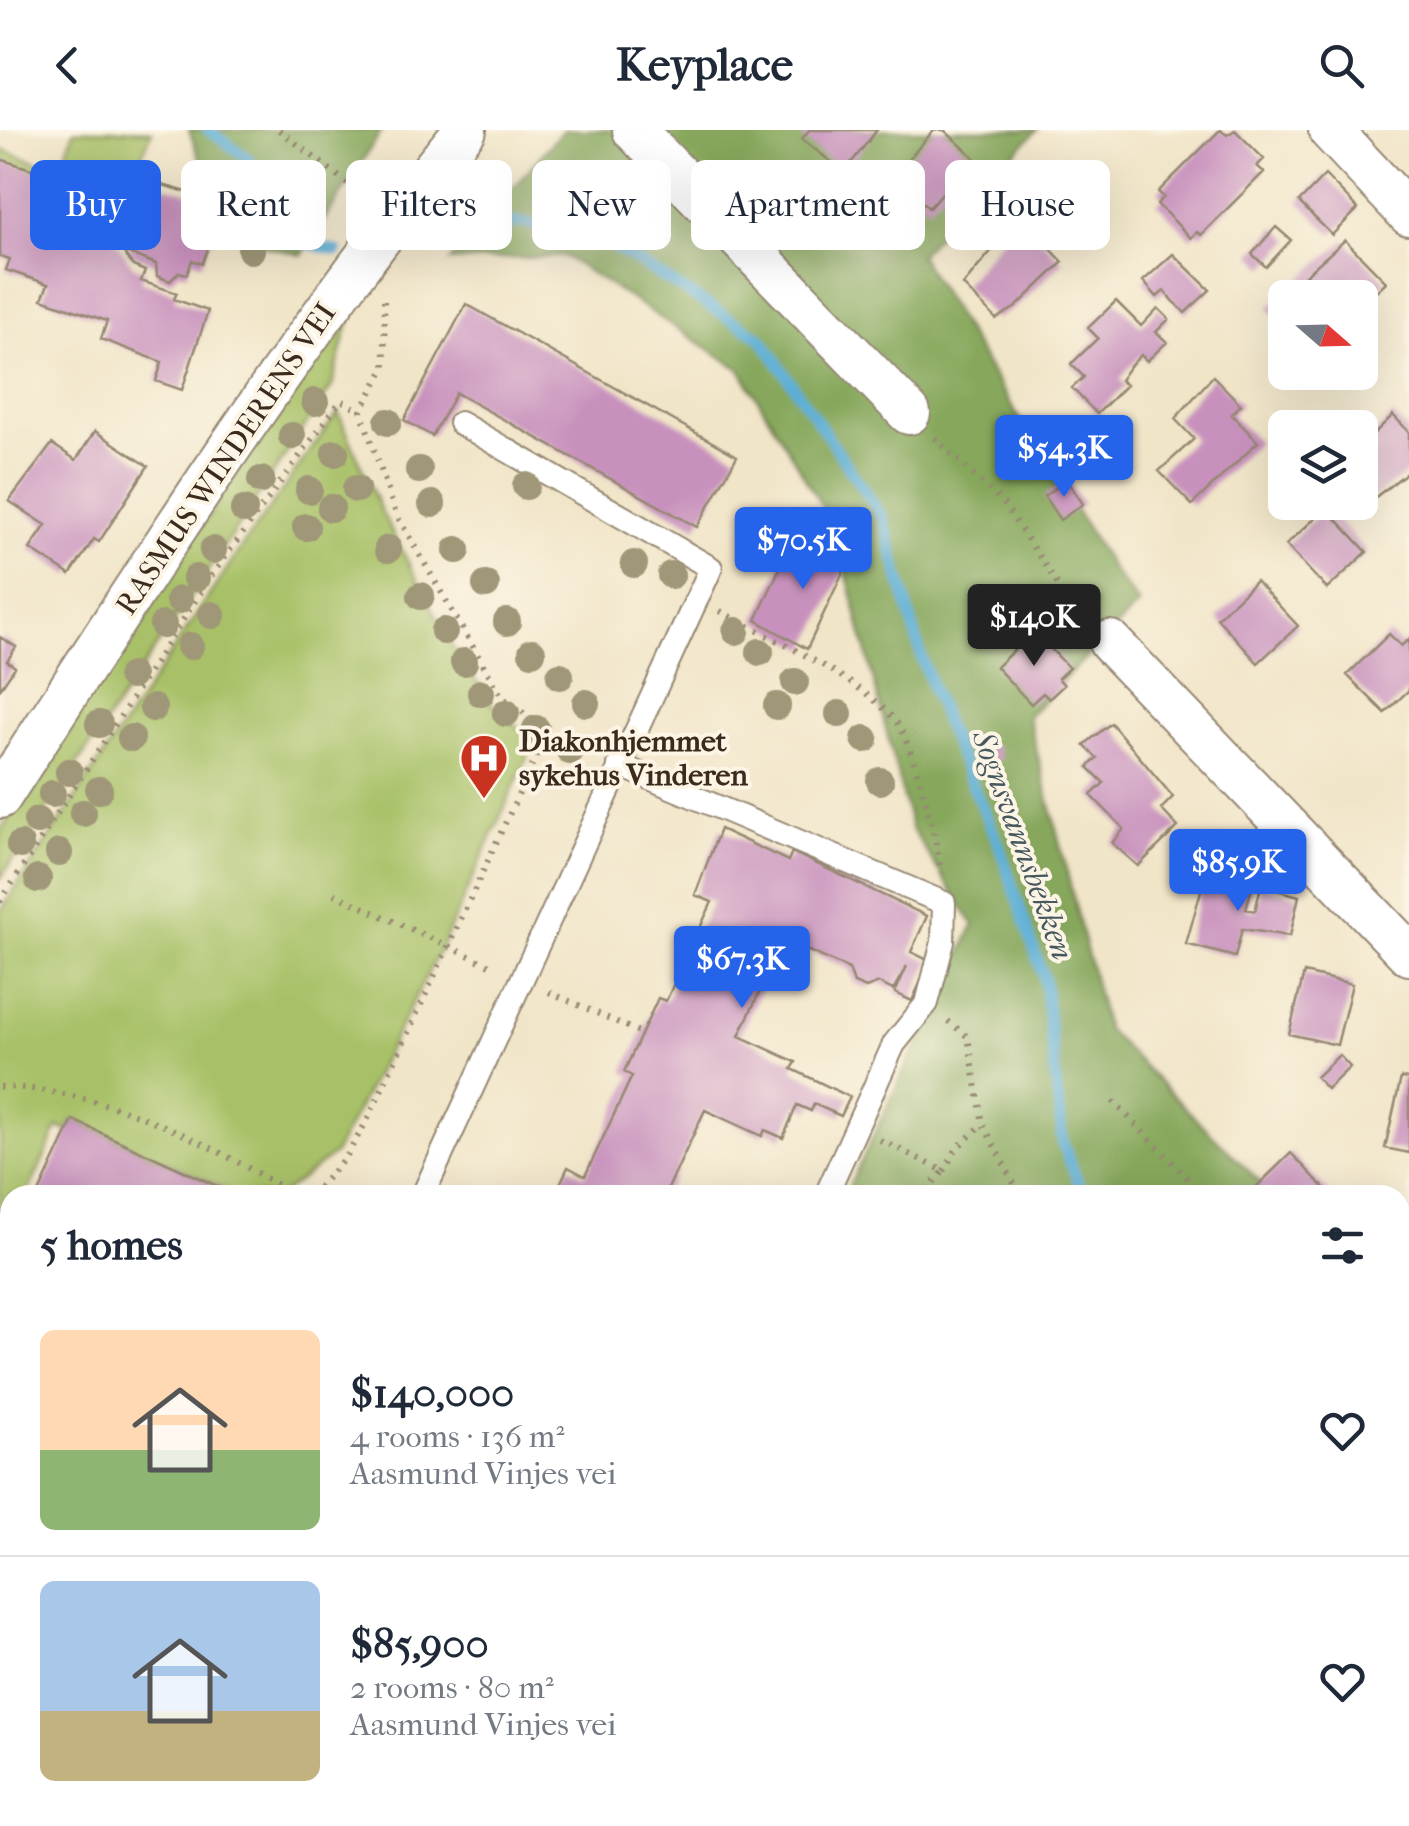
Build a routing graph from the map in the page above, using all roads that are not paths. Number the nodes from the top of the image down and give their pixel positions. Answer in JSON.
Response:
{"nodes":[{"id":1,"x":465,"y":130,"type":"edge"},
{"id":2,"x":634,"y":130,"type":"edge"},
{"id":3,"x":1330,"y":130,"type":"edge"},
{"id":4,"x":1409,"y":214,"type":"edge"},
{"id":5,"x":909,"y":413,"type":"road end"},
{"id":6,"x":460,"y":423,"type":"dead end"},
{"id":7,"x":1110,"y":642,"type":"road end"},
{"id":8,"x":620,"y":764,"type":"junction"},
{"id":9,"x":0,"y":798,"type":"edge"},
{"id":10,"x":1409,"y":954,"type":"edge"},
{"id":11,"x":428,"y":1185,"type":"edge"},
{"id":12,"x":830,"y":1185,"type":"edge"}],
"edges":[{"from":1,"to":9,"type":"street","name":"RASMUS WINDERENS VEI"},
{"from":2,"to":5,"type":"street"},
{"from":3,"to":4,"type":"street"},
{"from":6,"to":8,"type":"lane"},
{"from":7,"to":10,"type":"street"},
{"from":8,"to":11,"type":"lane"},
{"from":8,"to":12,"type":"lane"}]}
